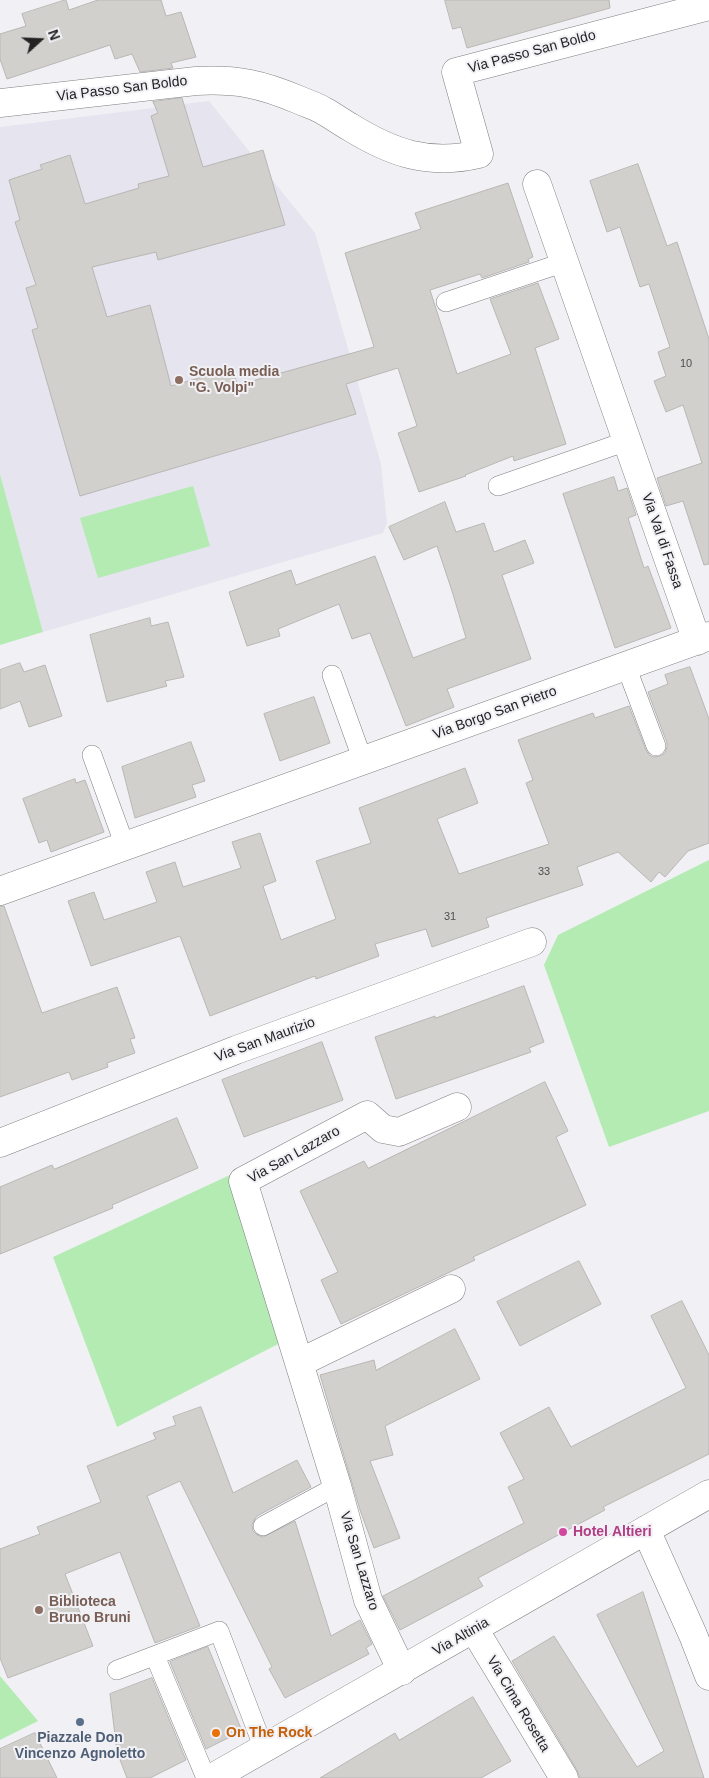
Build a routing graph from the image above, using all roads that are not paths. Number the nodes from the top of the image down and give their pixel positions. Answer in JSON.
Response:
{"nodes":[{"id":1,"x":709,"y":6,"type":"edge"},
{"id":2,"x":0,"y":103,"type":"edge"},
{"id":3,"x":537,"y":184,"type":"dead end"},
{"id":4,"x":564,"y":262,"type":"junction"},
{"id":5,"x":446,"y":302,"type":"dead end"},
{"id":6,"x":627,"y":441,"type":"junction"},
{"id":7,"x":498,"y":486,"type":"dead end"},
{"id":8,"x":703,"y":638,"type":"edge"},
{"id":9,"x":626,"y":666,"type":"junction"},
{"id":10,"x":332,"y":676,"type":"dead end"},
{"id":11,"x":656,"y":746,"type":"dead end"},
{"id":12,"x":92,"y":755,"type":"dead end"},
{"id":13,"x":363,"y":760,"type":"junction"},
{"id":14,"x":124,"y":846,"type":"junction"},
{"id":15,"x":0,"y":891,"type":"edge"},
{"id":16,"x":532,"y":942,"type":"dead end"},
{"id":17,"x":457,"y":1107,"type":"dead end"},
{"id":18,"x":0,"y":1144,"type":"edge"},
{"id":19,"x":451,"y":1289,"type":"dead end"},
{"id":20,"x":299,"y":1362,"type":"junction"},
{"id":21,"x":337,"y":1486,"type":"junction"},
{"id":22,"x":709,"y":1494,"type":"edge"},
{"id":23,"x":263,"y":1526,"type":"dead end"},
{"id":24,"x":646,"y":1530,"type":"junction"},
{"id":25,"x":474,"y":1629,"type":"junction"},
{"id":26,"x":155,"y":1656,"type":"junction"},
{"id":27,"x":117,"y":1670,"type":"dead end"},
{"id":28,"x":402,"y":1670,"type":"junction"},
{"id":29,"x":709,"y":1676,"type":"edge"},
{"id":30,"x":264,"y":1749,"type":"junction"},
{"id":31,"x":216,"y":1777,"type":"edge"},
{"id":32,"x":564,"y":1778,"type":"edge"}],
"edges":[{"from":1,"to":2,"type":"street","name":"Via Passo San Boldo"},
{"from":3,"to":4,"type":"street","name":"Via Val di Fassa"},
{"from":4,"to":5,"type":"lane"},
{"from":4,"to":6,"type":"street","name":"Via Val di Fassa"},
{"from":6,"to":7,"type":"lane"},
{"from":6,"to":8,"type":"street","name":"Via Val di Fassa"},
{"from":8,"to":9,"type":"street","name":"Via Borgo San Pietro"},
{"from":9,"to":11,"type":"lane"},
{"from":9,"to":13,"type":"street","name":"Via Borgo San Pietro"},
{"from":10,"to":13,"type":"lane"},
{"from":12,"to":14,"type":"lane"},
{"from":13,"to":14,"type":"street","name":"Via Borgo San Pietro"},
{"from":14,"to":15,"type":"street","name":"Via Borgo San Pietro"},
{"from":16,"to":18,"type":"street","name":"Via San Maurizio"},
{"from":17,"to":20,"type":"street","name":"Via San Lazzaro"},
{"from":19,"to":20,"type":"street"},
{"from":20,"to":21,"type":"street","name":"Via San Lazzaro"},
{"from":21,"to":23,"type":"lane"},
{"from":21,"to":28,"type":"street","name":"Via San Lazzaro"},
{"from":22,"to":24,"type":"street","name":"Via Altinia"},
{"from":24,"to":25,"type":"street","name":"Via Altinia"},
{"from":24,"to":29,"type":"street"},
{"from":25,"to":28,"type":"street","name":"Via Altinia"},
{"from":25,"to":32,"type":"street","name":"Via Cima Rosetta"},
{"from":26,"to":27,"type":"lane"},
{"from":26,"to":30,"type":"lane"},
{"from":26,"to":31,"type":"lane"},
{"from":28,"to":30,"type":"street","name":"Via Altinia"},
{"from":30,"to":31,"type":"street","name":"Via Altinia"}]}
